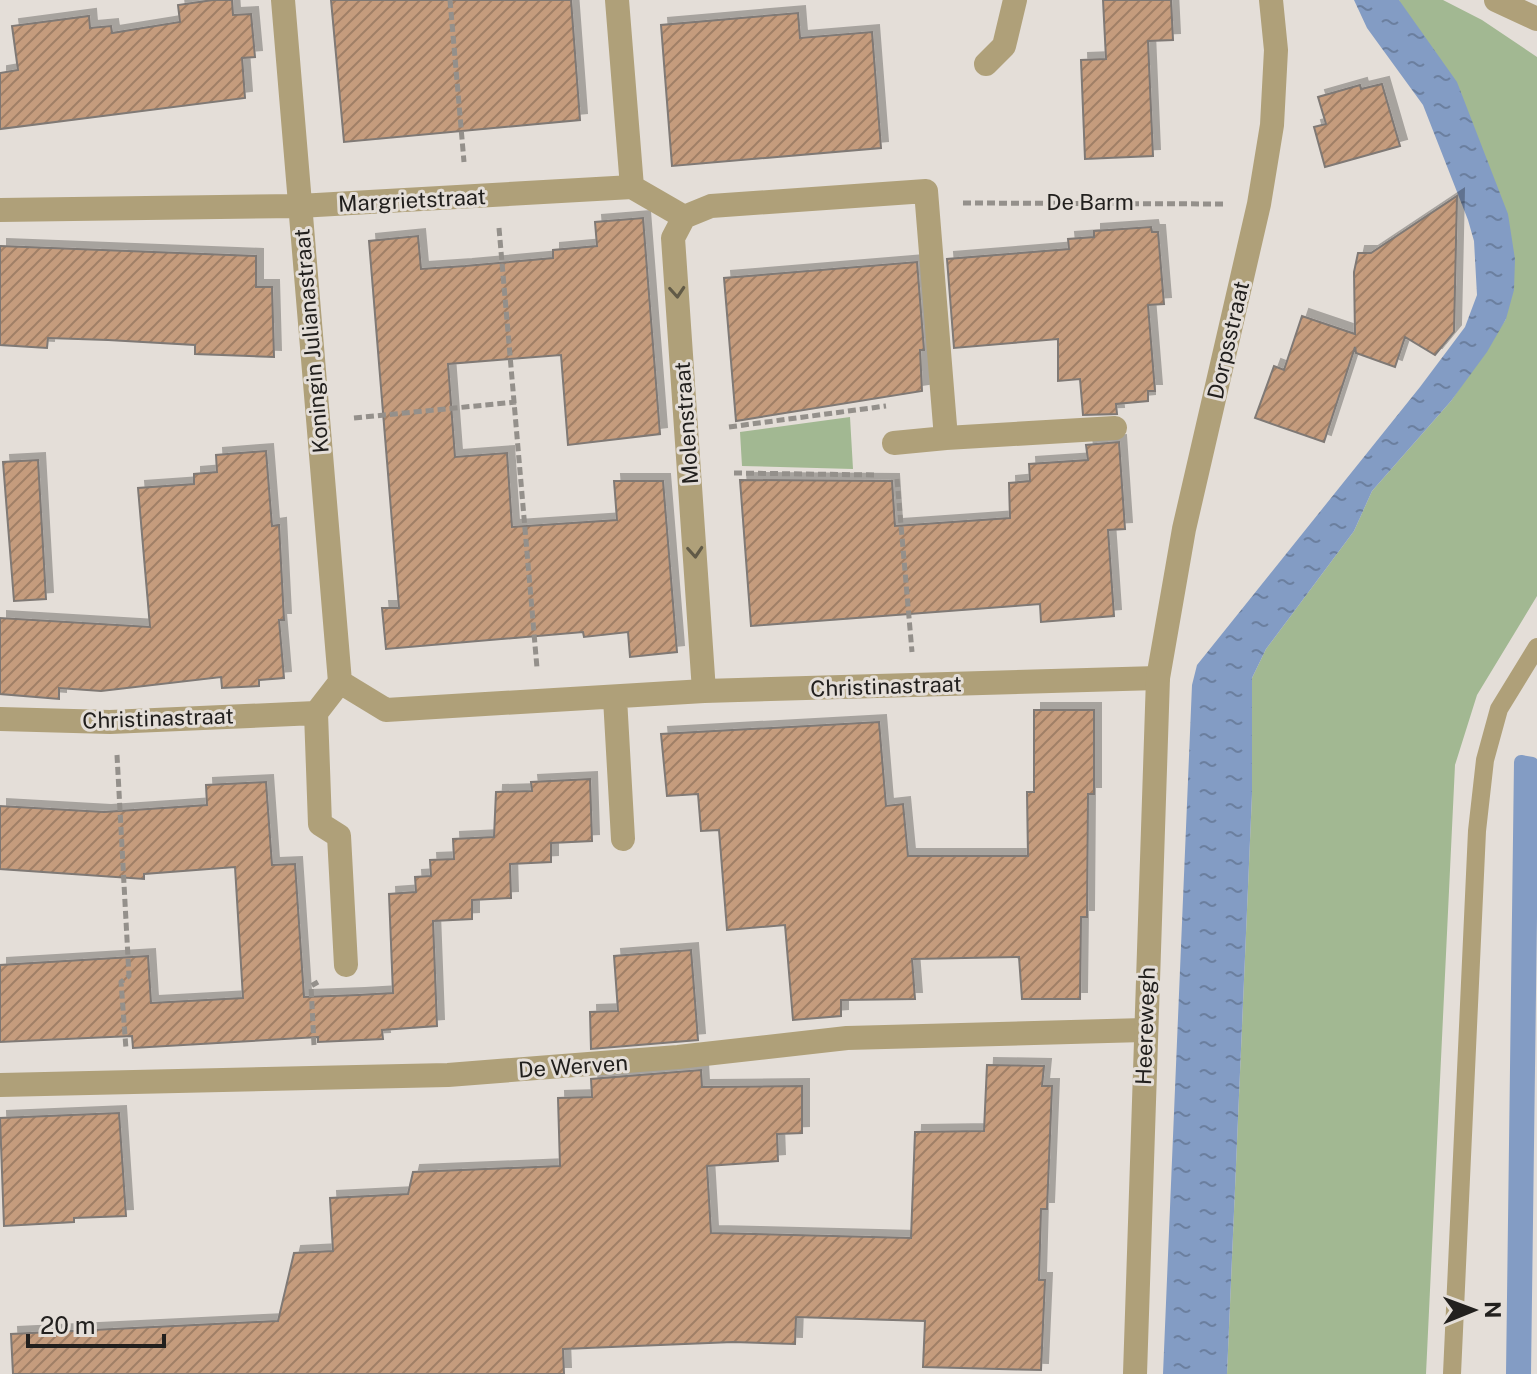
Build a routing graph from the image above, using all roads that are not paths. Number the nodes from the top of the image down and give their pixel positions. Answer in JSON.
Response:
{"nodes":[{"id":1,"x":283,"y":0,"type":"edge"},
{"id":2,"x":617,"y":0,"type":"edge"},
{"id":3,"x":1015,"y":0,"type":"edge"},
{"id":4,"x":1271,"y":0,"type":"edge"},
{"id":5,"x":1496,"y":0,"type":"edge"},
{"id":6,"x":1537,"y":19,"type":"edge"},
{"id":7,"x":986,"y":64,"type":"dead end"},
{"id":8,"x":632,"y":187,"type":"junction"},
{"id":9,"x":299,"y":206,"type":"junction"},
{"id":10,"x":0,"y":210,"type":"edge"},
{"id":11,"x":684,"y":217,"type":"junction"},
{"id":12,"x":1115,"y":428,"type":"dead end"},
{"id":13,"x":946,"y":438,"type":"junction"},
{"id":14,"x":894,"y":443,"type":"road end"},
{"id":15,"x":1537,"y":647,"type":"edge"},
{"id":16,"x":1158,"y":678,"type":"junction"},
{"id":17,"x":340,"y":682,"type":"junction"},
{"id":18,"x":704,"y":691,"type":"junction"},
{"id":19,"x":615,"y":698,"type":"junction"},
{"id":20,"x":316,"y":713,"type":"junction"},
{"id":21,"x":0,"y":719,"type":"edge"},
{"id":22,"x":623,"y":839,"type":"dead end"},
{"id":23,"x":346,"y":965,"type":"road end"},
{"id":24,"x":1144,"y":1030,"type":"junction"},
{"id":25,"x":0,"y":1085,"type":"edge"},
{"id":26,"x":1135,"y":1374,"type":"edge"},
{"id":27,"x":1452,"y":1374,"type":"edge"}],
"edges":[{"from":1,"to":9,"type":"street","name":"Koningin Julianastraat"},
{"from":2,"to":8,"type":"street"},
{"from":3,"to":7,"type":"street"},
{"from":4,"to":16,"type":"street","name":"Dorpsstraat"},
{"from":5,"to":6,"type":"street"},
{"from":8,"to":9,"type":"street","name":"Margrietstraat"},
{"from":8,"to":11,"type":"street"},
{"from":9,"to":10,"type":"street","name":"Margrietstraat"},
{"from":9,"to":17,"type":"street","name":"Koningin Julianastraat"},
{"from":11,"to":13,"type":"street"},
{"from":11,"to":18,"type":"street","name":"Molenstraat","one_way":true},
{"from":12,"to":13,"type":"street"},
{"from":13,"to":14,"type":"street"},
{"from":15,"to":27,"type":"lane"},
{"from":16,"to":18,"type":"street","name":"Christinastraat"},
{"from":16,"to":24,"type":"street","name":"Heerewegh"},
{"from":17,"to":19,"type":"street","name":"Christinastraat"},
{"from":17,"to":20,"type":"street"},
{"from":18,"to":19,"type":"street","name":"Christinastraat"},
{"from":19,"to":22,"type":"street"},
{"from":20,"to":21,"type":"street","name":"Christinastraat"},
{"from":20,"to":23,"type":"street"},
{"from":24,"to":25,"type":"street","name":"De Werven"},
{"from":24,"to":26,"type":"street","name":"Heerewegh"}]}
